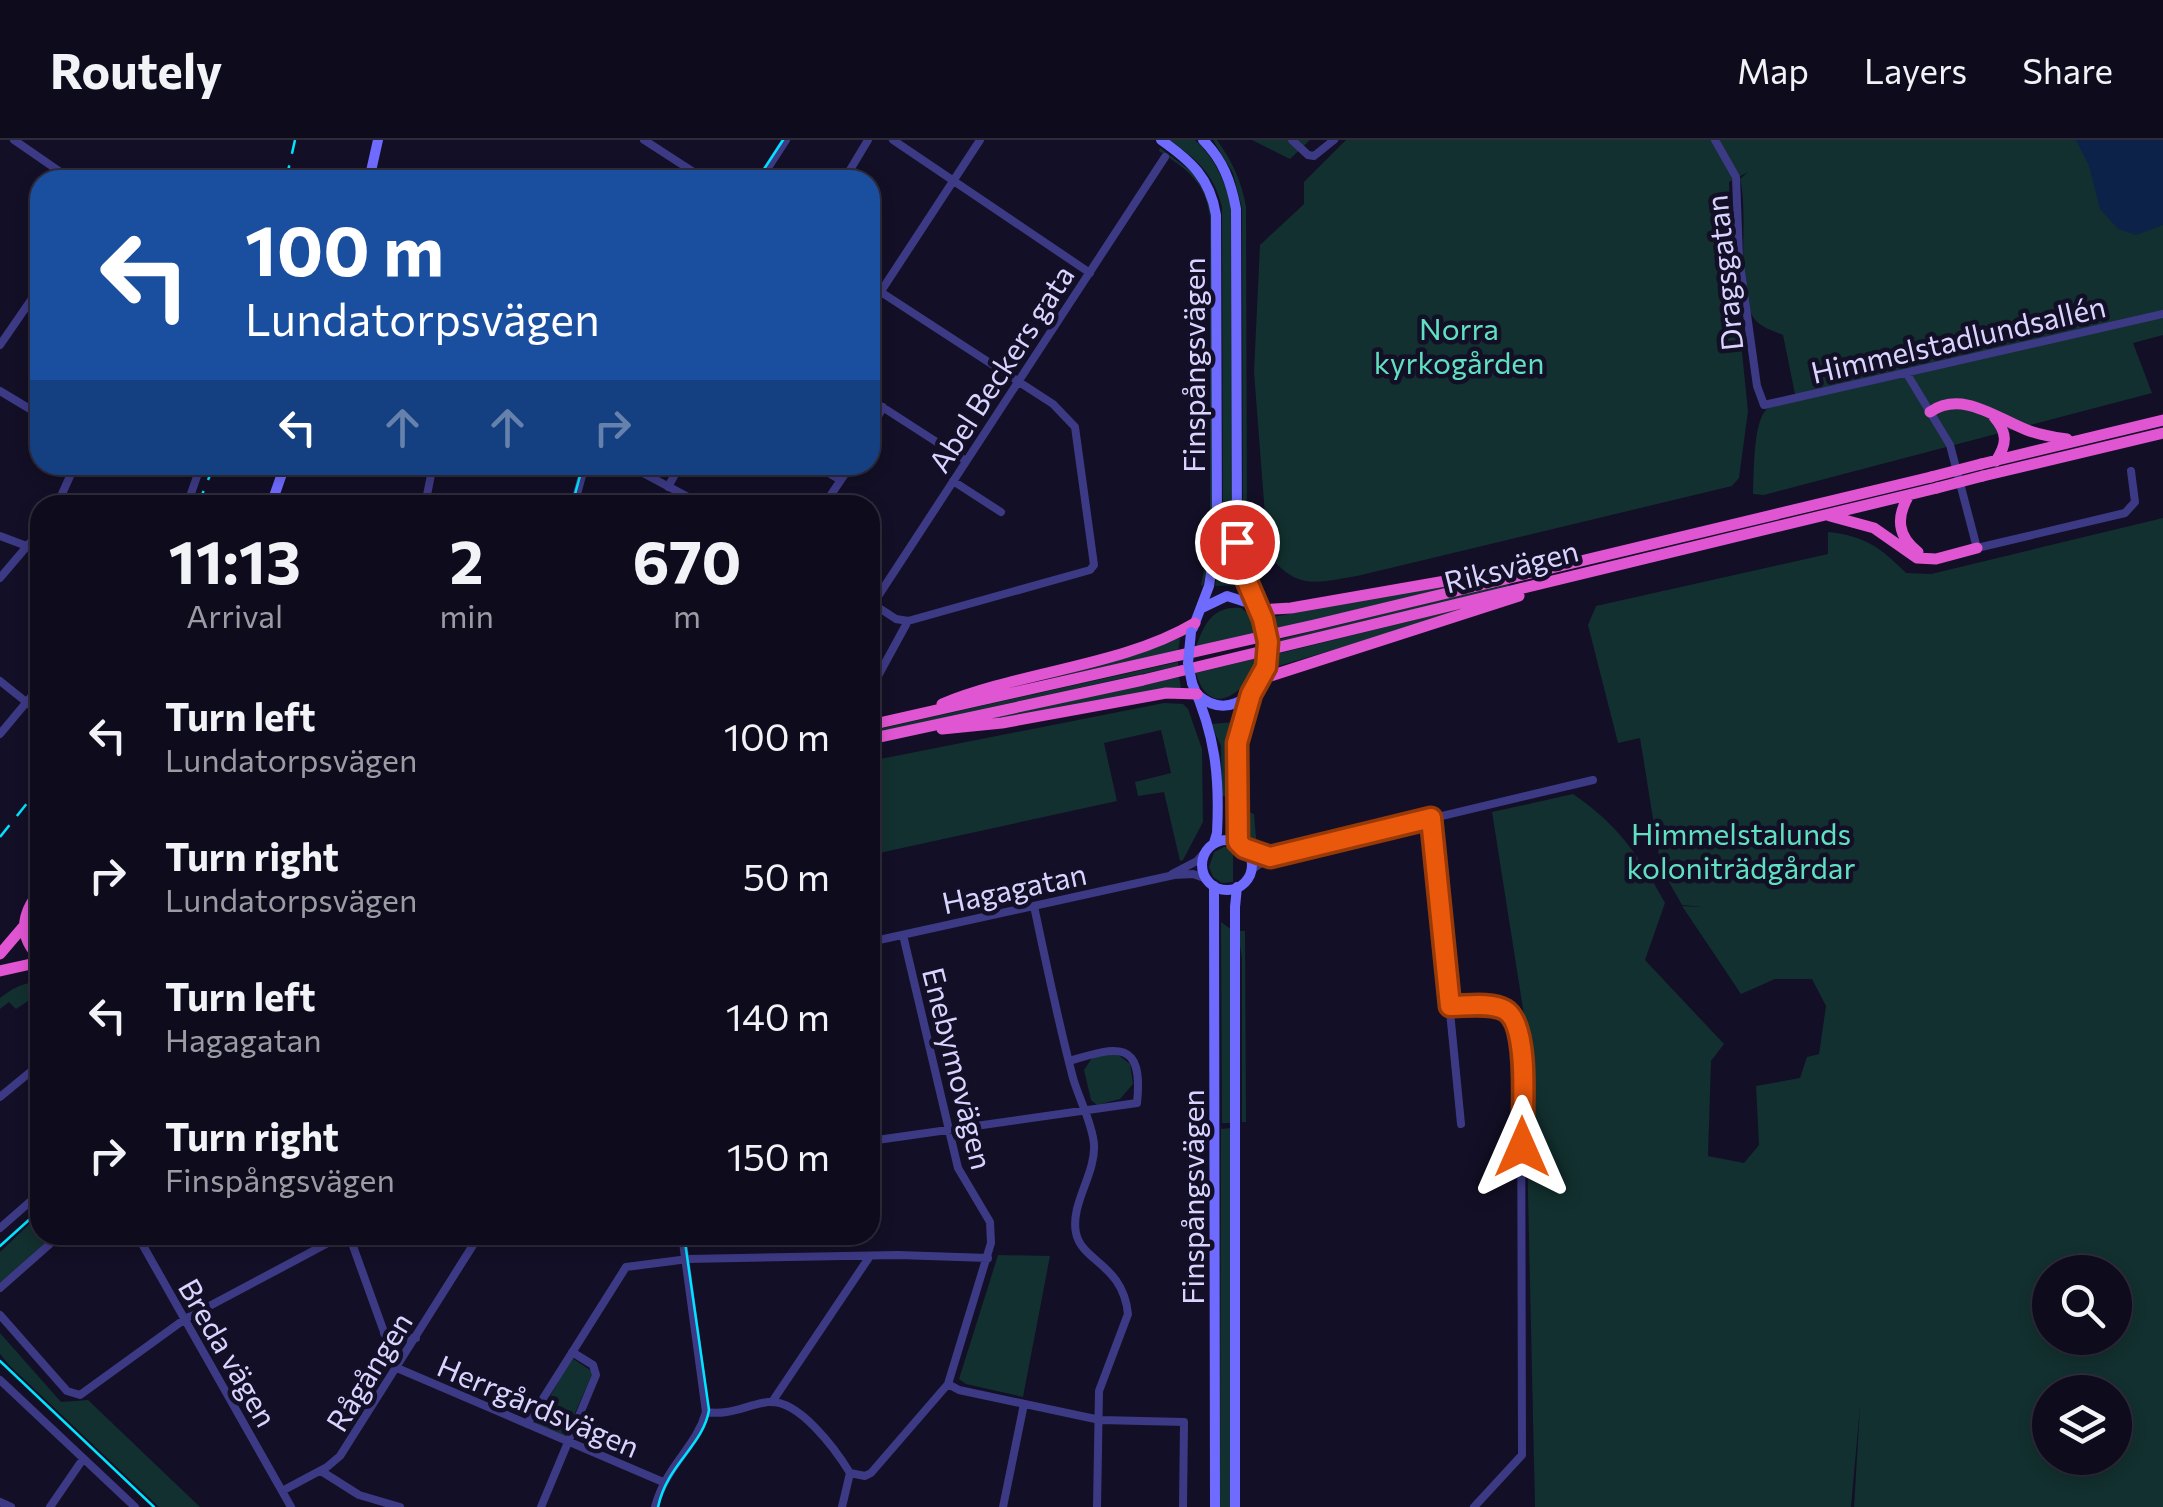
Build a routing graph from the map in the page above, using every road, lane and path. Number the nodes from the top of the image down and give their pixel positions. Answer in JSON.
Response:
{"nodes":[{"id":1,"x":14,"y":140,"type":"edge"},
{"id":2,"x":378,"y":140,"type":"edge"},
{"id":3,"x":644,"y":140,"type":"edge"},
{"id":4,"x":786,"y":140,"type":"edge"},
{"id":5,"x":868,"y":140,"type":"edge"},
{"id":6,"x":893,"y":140,"type":"edge"},
{"id":7,"x":980,"y":140,"type":"edge"},
{"id":8,"x":1162,"y":140,"type":"edge"},
{"id":9,"x":1203,"y":140,"type":"edge"},
{"id":10,"x":1292,"y":140,"type":"edge"},
{"id":11,"x":1334,"y":140,"type":"edge"},
{"id":12,"x":1716,"y":140,"type":"edge"},
{"id":13,"x":1165,"y":158,"type":"dead end"},
{"id":14,"x":58,"y":170,"type":"edge"},
{"id":15,"x":370,"y":170,"type":"edge"},
{"id":16,"x":690,"y":170,"type":"edge"},
{"id":17,"x":766,"y":170,"type":"edge"},
{"id":18,"x":850,"y":170,"type":"edge"},
{"id":19,"x":954,"y":180,"type":"junction"},
{"id":20,"x":1090,"y":272,"type":"junction"},
{"id":21,"x":880,"y":291,"type":"joint"},
{"id":22,"x":30,"y":302,"type":"edge"},
{"id":23,"x":2163,"y":314,"type":"edge"},
{"id":24,"x":0,"y":346,"type":"edge"},
{"id":25,"x":1907,"y":374,"type":"junction"},
{"id":26,"x":1018,"y":381,"type":"junction"},
{"id":27,"x":0,"y":391,"type":"edge"},
{"id":28,"x":880,"y":405,"type":"edge"},
{"id":29,"x":1764,"y":405,"type":"joint"},
{"id":30,"x":883,"y":407,"type":"junction"},
{"id":31,"x":30,"y":409,"type":"edge"},
{"id":32,"x":1930,"y":412,"type":"junction"},
{"id":33,"x":880,"y":413,"type":"edge"},
{"id":34,"x":1991,"y":414,"type":"junction"},
{"id":35,"x":2163,"y":420,"type":"edge"},
{"id":36,"x":2163,"y":432,"type":"edge"},
{"id":37,"x":2076,"y":441,"type":"junction"},
{"id":38,"x":966,"y":460,"type":"junction"},
{"id":39,"x":1996,"y":461,"type":"junction"},
{"id":40,"x":1982,"y":470,"type":"junction"},
{"id":41,"x":2130,"y":471,"type":"dead end"},
{"id":42,"x":647,"y":475,"type":"edge"},
{"id":43,"x":674,"y":475,"type":"edge"},
{"id":44,"x":834,"y":475,"type":"edge"},
{"id":45,"x":847,"y":475,"type":"edge"},
{"id":46,"x":840,"y":478,"type":"junction"},
{"id":47,"x":952,"y":481,"type":"junction"},
{"id":48,"x":1934,"y":482,"type":"junction"},
{"id":49,"x":668,"y":486,"type":"junction"},
{"id":50,"x":685,"y":495,"type":"edge"},
{"id":51,"x":830,"y":495,"type":"edge"},
{"id":52,"x":1909,"y":495,"type":"junction"},
{"id":53,"x":1001,"y":512,"type":"dead end"},
{"id":54,"x":1826,"y":515,"type":"junction"},
{"id":55,"x":0,"y":536,"type":"edge"},
{"id":56,"x":30,"y":542,"type":"edge"},
{"id":57,"x":26,"y":546,"type":"junction"},
{"id":58,"x":30,"y":547,"type":"edge"},
{"id":59,"x":1977,"y":548,"type":"junction"},
{"id":60,"x":1590,"y":558,"type":"junction"},
{"id":61,"x":1936,"y":558,"type":"junction"},
{"id":62,"x":1619,"y":565,"type":"junction"},
{"id":63,"x":0,"y":578,"type":"edge"},
{"id":64,"x":880,"y":591,"type":"edge"},
{"id":65,"x":1202,"y":608,"type":"junction"},
{"id":66,"x":880,"y":609,"type":"edge"},
{"id":67,"x":1258,"y":611,"type":"junction"},
{"id":68,"x":908,"y":621,"type":"junction"},
{"id":69,"x":1193,"y":628,"type":"junction"},
{"id":70,"x":880,"y":668,"type":"edge"},
{"id":71,"x":1263,"y":673,"type":"junction"},
{"id":72,"x":0,"y":681,"type":"edge"},
{"id":73,"x":1194,"y":688,"type":"junction"},
{"id":74,"x":1251,"y":694,"type":"junction"},
{"id":75,"x":30,"y":697,"type":"edge"},
{"id":76,"x":26,"y":702,"type":"junction"},
{"id":77,"x":30,"y":705,"type":"edge"},
{"id":78,"x":912,"y":716,"type":"junction"},
{"id":79,"x":880,"y":724,"type":"edge"},
{"id":80,"x":908,"y":731,"type":"junction"},
{"id":81,"x":0,"y":734,"type":"edge"},
{"id":82,"x":880,"y":737,"type":"edge"},
{"id":83,"x":1593,"y":780,"type":"dead end"},
{"id":84,"x":1431,"y":818,"type":"junction"},
{"id":85,"x":1241,"y":845,"type":"junction"},
{"id":86,"x":1210,"y":847,"type":"junction"},
{"id":87,"x":1270,"y":857,"type":"junction"},
{"id":88,"x":1251,"y":870,"type":"junction"},
{"id":89,"x":1168,"y":877,"type":"junction"},
{"id":90,"x":1210,"y":882,"type":"junction"},
{"id":91,"x":1237,"y":887,"type":"junction"},
{"id":92,"x":1034,"y":906,"type":"junction"},
{"id":93,"x":30,"y":907,"type":"edge"},
{"id":94,"x":23,"y":927,"type":"junction"},
{"id":95,"x":903,"y":934,"type":"junction"},
{"id":96,"x":880,"y":940,"type":"edge"},
{"id":97,"x":30,"y":948,"type":"edge"},
{"id":98,"x":0,"y":954,"type":"edge"},
{"id":99,"x":30,"y":962,"type":"edge"},
{"id":100,"x":0,"y":970,"type":"edge"},
{"id":101,"x":1450,"y":1006,"type":"junction"},
{"id":102,"x":1069,"y":1061,"type":"junction"},
{"id":103,"x":30,"y":1072,"type":"edge"},
{"id":104,"x":0,"y":1097,"type":"edge"},
{"id":105,"x":1083,"y":1110,"type":"junction"},
{"id":106,"x":1461,"y":1124,"type":"dead end"},
{"id":107,"x":949,"y":1128,"type":"junction"},
{"id":108,"x":880,"y":1139,"type":"edge"},
{"id":109,"x":30,"y":1202,"type":"edge"},
{"id":110,"x":0,"y":1228,"type":"edge"},
{"id":111,"x":49,"y":1245,"type":"edge"},
{"id":112,"x":143,"y":1245,"type":"edge"},
{"id":113,"x":327,"y":1245,"type":"edge"},
{"id":114,"x":350,"y":1245,"type":"edge"},
{"id":115,"x":471,"y":1245,"type":"edge"},
{"id":116,"x":684,"y":1245,"type":"edge"},
{"id":117,"x":870,"y":1256,"type":"junction"},
{"id":118,"x":988,"y":1258,"type":"junction"},
{"id":119,"x":686,"y":1260,"type":"junction"},
{"id":120,"x":0,"y":1288,"type":"edge"},
{"id":121,"x":0,"y":1316,"type":"edge"},
{"id":122,"x":185,"y":1319,"type":"junction"},
{"id":123,"x":384,"y":1333,"type":"junction"},
{"id":124,"x":416,"y":1338,"type":"junction"},
{"id":125,"x":572,"y":1352,"type":"junction"},
{"id":126,"x":397,"y":1368,"type":"junction"},
{"id":127,"x":0,"y":1380,"type":"edge"},
{"id":128,"x":948,"y":1384,"type":"junction"},
{"id":129,"x":772,"y":1402,"type":"junction"},
{"id":130,"x":1024,"y":1404,"type":"junction"},
{"id":131,"x":706,"y":1412,"type":"junction"},
{"id":132,"x":1100,"y":1420,"type":"junction"},
{"id":133,"x":526,"y":1424,"type":"junction"},
{"id":134,"x":568,"y":1442,"type":"junction"},
{"id":135,"x":83,"y":1459,"type":"junction"},
{"id":136,"x":321,"y":1471,"type":"junction"},
{"id":137,"x":850,"y":1473,"type":"junction"},
{"id":138,"x":663,"y":1482,"type":"junction"},
{"id":139,"x":282,"y":1491,"type":"junction"},
{"id":140,"x":0,"y":1502,"type":"edge"},
{"id":141,"x":11,"y":1507,"type":"edge"},
{"id":142,"x":50,"y":1507,"type":"edge"},
{"id":143,"x":134,"y":1507,"type":"edge"},
{"id":144,"x":291,"y":1507,"type":"edge"},
{"id":145,"x":400,"y":1507,"type":"edge"},
{"id":146,"x":540,"y":1507,"type":"edge"},
{"id":147,"x":655,"y":1507,"type":"edge"},
{"id":148,"x":842,"y":1507,"type":"edge"},
{"id":149,"x":1003,"y":1507,"type":"edge"},
{"id":150,"x":1098,"y":1507,"type":"edge"},
{"id":151,"x":1183,"y":1507,"type":"edge"},
{"id":152,"x":1215,"y":1507,"type":"edge"},
{"id":153,"x":1235,"y":1507,"type":"edge"},
{"id":154,"x":1474,"y":1507,"type":"edge"}],
"edges":[{"from":1,"to":14,"type":"street"},
{"from":2,"to":15,"type":"main road"},
{"from":3,"to":16,"type":"street"},
{"from":4,"to":17,"type":"street"},
{"from":5,"to":18,"type":"street"},
{"from":6,"to":19,"type":"street"},
{"from":7,"to":19,"type":"street"},
{"from":8,"to":65,"type":"main road","name":"Finspångsvägen"},
{"from":9,"to":67,"type":"main road","name":"Finspångsvägen"},
{"from":10,"to":11,"type":"street"},
{"from":12,"to":29,"type":"street","name":"Dragsgatan"},
{"from":13,"to":20,"type":"street","name":"Abel Beckers gata"},
{"from":19,"to":20,"type":"street"},
{"from":19,"to":21,"type":"street"},
{"from":20,"to":26,"type":"street","name":"Abel Beckers gata"},
{"from":21,"to":26,"type":"street"},
{"from":22,"to":24,"type":"street"},
{"from":23,"to":25,"type":"street","name":"Himmelstadlundsallén"},
{"from":25,"to":29,"type":"street","name":"Himmelstadlundsallén"},
{"from":25,"to":32,"type":"street"},
{"from":26,"to":38,"type":"street","name":"Abel Beckers gata"},
{"from":26,"to":68,"type":"street"},
{"from":27,"to":31,"type":"street"},
{"from":28,"to":30,"type":"street"},
{"from":30,"to":33,"type":"street"},
{"from":30,"to":38,"type":"street"},
{"from":32,"to":34,"type":"highway"},
{"from":32,"to":59,"type":"street"},
{"from":34,"to":37,"type":"highway"},
{"from":34,"to":39,"type":"highway"},
{"from":35,"to":37,"type":"highway","name":"Riksvägen"},
{"from":36,"to":40,"type":"highway","name":"Riksvägen"},
{"from":37,"to":39,"type":"highway","name":"Riksvägen"},
{"from":38,"to":47,"type":"street","name":"Abel Beckers gata"},
{"from":39,"to":40,"type":"highway","name":"Riksvägen"},
{"from":40,"to":48,"type":"highway","name":"Riksvägen","bridge":true},
{"from":41,"to":59,"type":"street"},
{"from":42,"to":49,"type":"street"},
{"from":43,"to":49,"type":"street"},
{"from":44,"to":46,"type":"street"},
{"from":45,"to":46,"type":"street"},
{"from":46,"to":51,"type":"street"},
{"from":47,"to":53,"type":"street"},
{"from":47,"to":64,"type":"street","name":"Abel Beckers gata"},
{"from":48,"to":52,"type":"highway","name":"Riksvägen"},
{"from":48,"to":60,"type":"highway","name":"Riksvägen"},
{"from":49,"to":50,"type":"street"},
{"from":52,"to":54,"type":"highway","name":"Riksvägen"},
{"from":52,"to":61,"type":"highway"},
{"from":54,"to":61,"type":"highway"},
{"from":54,"to":62,"type":"highway","name":"Riksvägen"},
{"from":55,"to":57,"type":"street"},
{"from":56,"to":57,"type":"street"},
{"from":57,"to":58,"type":"street"},
{"from":57,"to":63,"type":"street"},
{"from":59,"to":61,"type":"highway"},
{"from":60,"to":67,"type":"highway"},
{"from":60,"to":78,"type":"highway","name":"Riksvägen"},
{"from":62,"to":71,"type":"highway"},
{"from":62,"to":80,"type":"highway","name":"Riksvägen"},
{"from":65,"to":67,"type":"main road"},
{"from":65,"to":69,"type":"main road"},
{"from":66,"to":68,"type":"street"},
{"from":67,"to":71,"type":"main road","bridge":true},
{"from":68,"to":70,"type":"street"},
{"from":69,"to":73,"type":"main road","bridge":true},
{"from":69,"to":78,"type":"highway"},
{"from":71,"to":74,"type":"main road"},
{"from":72,"to":76,"type":"street"},
{"from":73,"to":74,"type":"main road"},
{"from":73,"to":80,"type":"highway"},
{"from":73,"to":86,"type":"main road"},
{"from":74,"to":85,"type":"main road"},
{"from":75,"to":76,"type":"street"},
{"from":76,"to":77,"type":"street"},
{"from":76,"to":81,"type":"street"},
{"from":78,"to":79,"type":"highway","name":"Riksvägen"},
{"from":80,"to":82,"type":"highway","name":"Riksvägen"},
{"from":83,"to":84,"type":"street"},
{"from":84,"to":87,"type":"street"},
{"from":84,"to":101,"type":"street"},
{"from":85,"to":86,"type":"main road"},
{"from":85,"to":87,"type":"street"},
{"from":85,"to":88,"type":"main road"},
{"from":86,"to":89,"type":"street","name":"Hagagatan"},
{"from":86,"to":90,"type":"main road"},
{"from":87,"to":88,"type":"street"},
{"from":88,"to":91,"type":"main road"},
{"from":89,"to":90,"type":"street","name":"Hagagatan"},
{"from":89,"to":92,"type":"street","name":"Hagagatan"},
{"from":90,"to":91,"type":"main road"},
{"from":90,"to":152,"type":"main road","name":"Finspångsvägen"},
{"from":91,"to":153,"type":"main road","name":"Finspångsvägen"},
{"from":92,"to":95,"type":"street","name":"Hagagatan"},
{"from":92,"to":102,"type":"street"},
{"from":93,"to":94,"type":"highway"},
{"from":94,"to":97,"type":"highway"},
{"from":94,"to":98,"type":"highway"},
{"from":95,"to":96,"type":"street","name":"Hagagatan"},
{"from":95,"to":107,"type":"street","name":"Enebymovägen"},
{"from":99,"to":100,"type":"highway"},
{"from":101,"to":106,"type":"street"},
{"from":101,"to":154,"type":"street"},
{"from":102,"to":105,"type":"street"},
{"from":102,"to":105,"type":"street"},
{"from":103,"to":104,"type":"street"},
{"from":105,"to":107,"type":"street"},
{"from":105,"to":132,"type":"street"},
{"from":107,"to":108,"type":"street"},
{"from":107,"to":118,"type":"street","name":"Enebymovägen"},
{"from":109,"to":110,"type":"street"},
{"from":111,"to":120,"type":"street"},
{"from":112,"to":122,"type":"street","name":"Breda vägen"},
{"from":113,"to":122,"type":"street"},
{"from":114,"to":123,"type":"street"},
{"from":115,"to":124,"type":"street","name":"Rågången"},
{"from":116,"to":119,"type":"street"},
{"from":117,"to":118,"type":"street"},
{"from":117,"to":119,"type":"street"},
{"from":117,"to":129,"type":"street"},
{"from":118,"to":128,"type":"street","name":"Enebymovägen"},
{"from":119,"to":125,"type":"street"},
{"from":119,"to":131,"type":"street"},
{"from":121,"to":122,"type":"street"},
{"from":122,"to":139,"type":"street","name":"Breda vägen"},
{"from":123,"to":124,"type":"street"},
{"from":123,"to":126,"type":"street"},
{"from":124,"to":126,"type":"street","name":"Rågången"},
{"from":125,"to":133,"type":"street"},
{"from":125,"to":134,"type":"street"},
{"from":126,"to":133,"type":"street","name":"Herrgårdsvägen"},
{"from":126,"to":136,"type":"street","name":"Rågången"},
{"from":127,"to":135,"type":"street"},
{"from":128,"to":130,"type":"street"},
{"from":128,"to":137,"type":"street","name":"Enebymovägen"},
{"from":129,"to":131,"type":"street"},
{"from":129,"to":137,"type":"street"},
{"from":130,"to":132,"type":"street"},
{"from":130,"to":149,"type":"street"},
{"from":131,"to":138,"type":"street"},
{"from":132,"to":150,"type":"street"},
{"from":132,"to":151,"type":"street"},
{"from":133,"to":134,"type":"street","name":"Herrgårdsvägen"},
{"from":134,"to":138,"type":"street","name":"Herrgårdsvägen"},
{"from":134,"to":146,"type":"street"},
{"from":135,"to":142,"type":"street"},
{"from":135,"to":143,"type":"street"},
{"from":136,"to":139,"type":"street","name":"Rågången"},
{"from":136,"to":145,"type":"street"},
{"from":137,"to":148,"type":"street"},
{"from":138,"to":147,"type":"street"},
{"from":139,"to":144,"type":"street"},
{"from":140,"to":141,"type":"street"}]}
